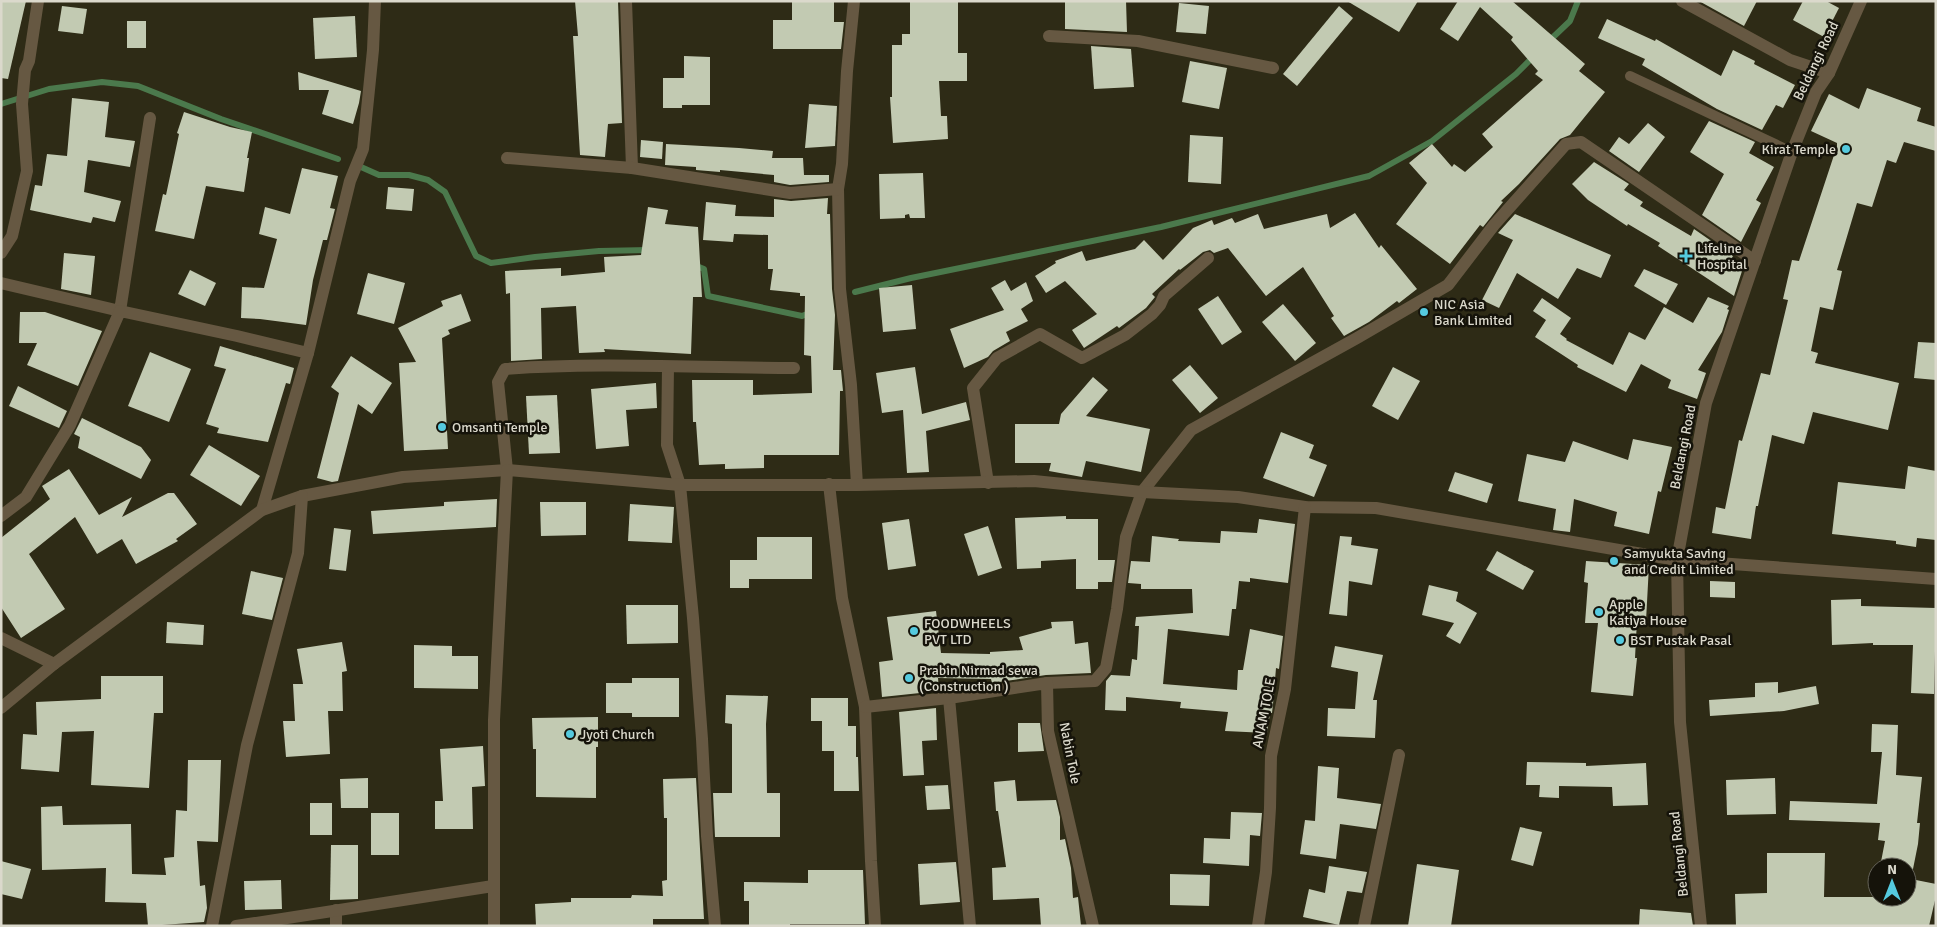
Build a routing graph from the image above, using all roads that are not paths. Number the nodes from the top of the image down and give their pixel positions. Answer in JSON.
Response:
{"nodes":[{"id":1,"x":38,"y":1,"type":"edge"},
{"id":2,"x":375,"y":1,"type":"edge"},
{"id":3,"x":626,"y":1,"type":"edge"},
{"id":4,"x":854,"y":1,"type":"edge"},
{"id":5,"x":1682,"y":1,"type":"edge"},
{"id":6,"x":1861,"y":1,"type":"edge"},
{"id":7,"x":1048,"y":36,"type":"dead end"},
{"id":8,"x":1273,"y":68,"type":"dead end"},
{"id":9,"x":1829,"y":73,"type":"junction"},
{"id":10,"x":1630,"y":76,"type":"dead end"},
{"id":11,"x":150,"y":118,"type":"dead end"},
{"id":12,"x":1792,"y":152,"type":"junction"},
{"id":13,"x":507,"y":158,"type":"dead end"},
{"id":14,"x":632,"y":168,"type":"junction"},
{"id":15,"x":838,"y":189,"type":"junction"},
{"id":16,"x":1,"y":253,"type":"edge"},
{"id":17,"x":1208,"y":258,"type":"dead end"},
{"id":18,"x":1755,"y":262,"type":"junction"},
{"id":19,"x":1,"y":283,"type":"edge"},
{"id":20,"x":120,"y":311,"type":"junction"},
{"id":21,"x":308,"y":353,"type":"junction"},
{"id":22,"x":668,"y":367,"type":"junction"},
{"id":23,"x":794,"y":368,"type":"dead end"},
{"id":24,"x":507,"y":470,"type":"junction"},
{"id":25,"x":988,"y":482,"type":"junction"},
{"id":26,"x":829,"y":484,"type":"junction"},
{"id":27,"x":680,"y":485,"type":"junction"},
{"id":28,"x":857,"y":485,"type":"junction"},
{"id":29,"x":1142,"y":492,"type":"junction"},
{"id":30,"x":302,"y":496,"type":"junction"},
{"id":31,"x":1305,"y":507,"type":"junction"},
{"id":32,"x":262,"y":510,"type":"junction"},
{"id":33,"x":1,"y":516,"type":"edge"},
{"id":34,"x":1677,"y":560,"type":"junction"},
{"id":35,"x":1936,"y":578,"type":"edge"},
{"id":36,"x":1,"y":638,"type":"edge"},
{"id":37,"x":54,"y":664,"type":"junction"},
{"id":38,"x":1047,"y":683,"type":"junction"},
{"id":39,"x":949,"y":698,"type":"junction"},
{"id":40,"x":865,"y":707,"type":"junction"},
{"id":41,"x":1,"y":708,"type":"edge"},
{"id":42,"x":1399,"y":755,"type":"dead end"},
{"id":43,"x":493,"y":886,"type":"junction"},
{"id":44,"x":336,"y":910,"type":"junction"},
{"id":45,"x":212,"y":926,"type":"edge"},
{"id":46,"x":236,"y":926,"type":"edge"},
{"id":47,"x":336,"y":926,"type":"edge"},
{"id":48,"x":494,"y":926,"type":"edge"},
{"id":49,"x":715,"y":926,"type":"edge"},
{"id":50,"x":876,"y":926,"type":"edge"},
{"id":51,"x":970,"y":926,"type":"edge"},
{"id":52,"x":1093,"y":926,"type":"edge"},
{"id":53,"x":1258,"y":926,"type":"edge"},
{"id":54,"x":1364,"y":926,"type":"edge"},
{"id":55,"x":1701,"y":926,"type":"edge"}],
"edges":[{"from":1,"to":16,"type":"street"},
{"from":2,"to":21,"type":"street"},
{"from":3,"to":14,"type":"street"},
{"from":4,"to":15,"type":"street"},
{"from":5,"to":9,"type":"street"},
{"from":6,"to":9,"type":"street","name":"Beldangi Road"},
{"from":7,"to":8,"type":"street"},
{"from":9,"to":12,"type":"street","name":"Beldangi Road"},
{"from":10,"to":12,"type":"lane"},
{"from":11,"to":20,"type":"street"},
{"from":12,"to":18,"type":"street","name":"Beldangi Road"},
{"from":13,"to":14,"type":"street"},
{"from":14,"to":15,"type":"street"},
{"from":15,"to":28,"type":"street"},
{"from":17,"to":25,"type":"street"},
{"from":18,"to":29,"type":"street"},
{"from":18,"to":34,"type":"street","name":"Beldangi Road"},
{"from":19,"to":20,"type":"street"},
{"from":20,"to":21,"type":"street"},
{"from":20,"to":33,"type":"street"},
{"from":21,"to":32,"type":"street"},
{"from":22,"to":23,"type":"street"},
{"from":22,"to":24,"type":"street"},
{"from":22,"to":27,"type":"street"},
{"from":24,"to":27,"type":"street"},
{"from":24,"to":30,"type":"street"},
{"from":24,"to":43,"type":"street"},
{"from":25,"to":28,"type":"street"},
{"from":25,"to":29,"type":"street"},
{"from":26,"to":27,"type":"street"},
{"from":26,"to":28,"type":"street"},
{"from":26,"to":40,"type":"street"},
{"from":27,"to":49,"type":"street"},
{"from":29,"to":31,"type":"street"},
{"from":29,"to":38,"type":"street"},
{"from":30,"to":32,"type":"street"},
{"from":30,"to":45,"type":"street"},
{"from":31,"to":34,"type":"street"},
{"from":31,"to":53,"type":"street","name":"ANAM TOLE"},
{"from":32,"to":37,"type":"street"},
{"from":34,"to":35,"type":"street"},
{"from":34,"to":55,"type":"street","name":"Beldangi Road"},
{"from":36,"to":37,"type":"street"},
{"from":37,"to":41,"type":"street"},
{"from":38,"to":39,"type":"street"},
{"from":38,"to":52,"type":"street","name":"Nabin Tole"},
{"from":39,"to":40,"type":"street"},
{"from":39,"to":51,"type":"street"},
{"from":40,"to":50,"type":"street"},
{"from":42,"to":54,"type":"street"},
{"from":43,"to":44,"type":"street"},
{"from":43,"to":48,"type":"street"},
{"from":44,"to":46,"type":"street"},
{"from":44,"to":47,"type":"street"}]}
